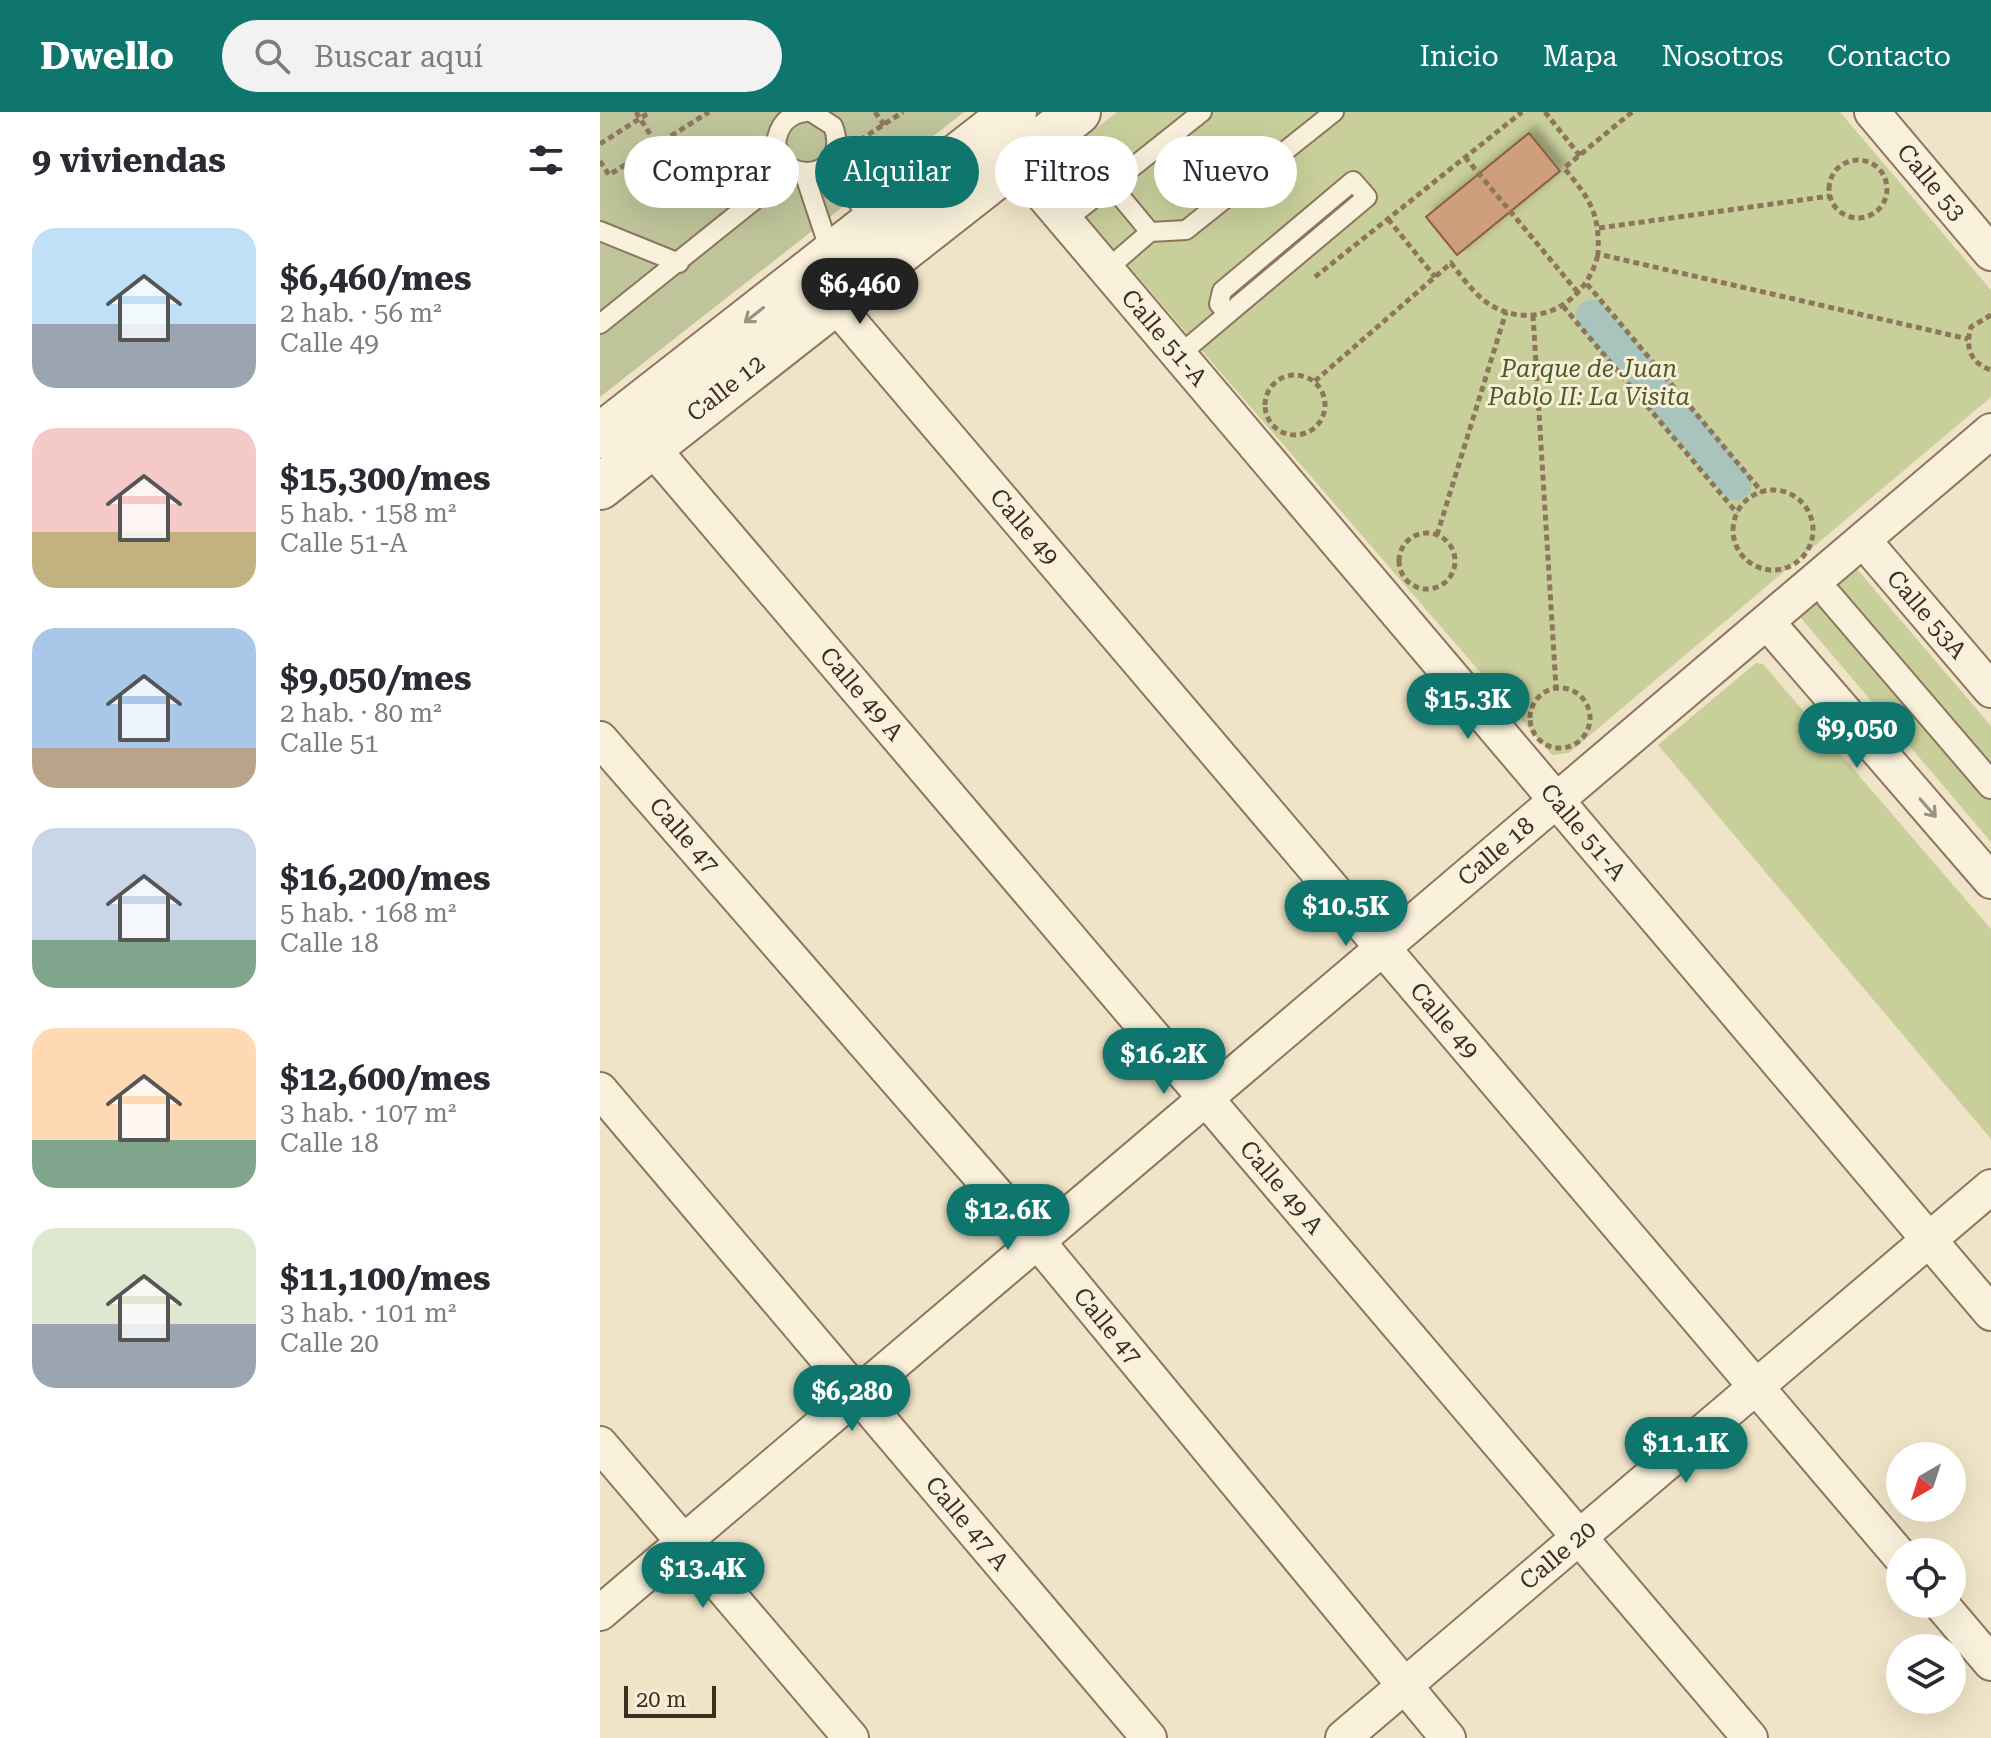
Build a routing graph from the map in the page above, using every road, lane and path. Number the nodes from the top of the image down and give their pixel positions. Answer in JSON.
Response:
{"nodes":[{"id":1,"x":650,"y":112,"type":"edge"},
{"id":2,"x":707,"y":112,"type":"edge"},
{"id":3,"x":804,"y":112,"type":"edge"},
{"id":4,"x":875,"y":112,"type":"edge"},
{"id":5,"x":903,"y":112,"type":"edge"},
{"id":6,"x":1078,"y":112,"type":"edge"},
{"id":7,"x":1202,"y":112,"type":"edge"},
{"id":8,"x":1334,"y":112,"type":"edge"},
{"id":9,"x":1522,"y":112,"type":"edge"},
{"id":10,"x":1545,"y":112,"type":"edge"},
{"id":11,"x":1632,"y":112,"type":"edge"},
{"id":12,"x":1872,"y":112,"type":"edge"},
{"id":13,"x":638,"y":115,"type":"edge"},
{"id":14,"x":885,"y":126,"type":"junction"},
{"id":15,"x":1006,"y":135,"type":"edge"},
{"id":16,"x":651,"y":136,"type":"edge"},
{"id":17,"x":671,"y":136,"type":"edge"},
{"id":18,"x":777,"y":136,"type":"edge"},
{"id":19,"x":836,"y":136,"type":"edge"},
{"id":20,"x":867,"y":136,"type":"edge"},
{"id":21,"x":600,"y":144,"type":"edge"},
{"id":22,"x":1580,"y":156,"type":"junction"},
{"id":23,"x":1465,"y":157,"type":"junction"},
{"id":24,"x":600,"y":161,"type":"edge"},
{"id":25,"x":1138,"y":163,"type":"edge"},
{"id":26,"x":624,"y":166,"type":"edge"},
{"id":27,"x":799,"y":174,"type":"edge"},
{"id":28,"x":1830,"y":196,"type":"junction"},
{"id":29,"x":750,"y":208,"type":"edge"},
{"id":30,"x":862,"y":208,"type":"edge"},
{"id":31,"x":1082,"y":208,"type":"edge"},
{"id":32,"x":1130,"y":208,"type":"edge"},
{"id":33,"x":1388,"y":219,"type":"junction"},
{"id":34,"x":1065,"y":221,"type":"junction"},
{"id":35,"x":872,"y":223,"type":"junction"},
{"id":36,"x":1599,"y":228,"type":"junction"},
{"id":37,"x":600,"y":231,"type":"edge"},
{"id":38,"x":1150,"y":232,"type":"junction"},
{"id":39,"x":1991,"y":253,"type":"edge"},
{"id":40,"x":1598,"y":254,"type":"junction"},
{"id":41,"x":831,"y":255,"type":"junction"},
{"id":42,"x":679,"y":263,"type":"junction"},
{"id":43,"x":1324,"y":269,"type":"dead end"},
{"id":44,"x":1106,"y":270,"type":"junction"},
{"id":45,"x":1435,"y":277,"type":"junction"},
{"id":46,"x":1587,"y":284,"type":"junction"},
{"id":47,"x":1580,"y":295,"type":"junction"},
{"id":48,"x":834,"y":303,"type":"junction"},
{"id":49,"x":1563,"y":306,"type":"junction"},
{"id":50,"x":1506,"y":312,"type":"junction"},
{"id":51,"x":1228,"y":314,"type":"junction"},
{"id":52,"x":1533,"y":315,"type":"junction"},
{"id":53,"x":1991,"y":315,"type":"edge"},
{"id":54,"x":600,"y":324,"type":"edge"},
{"id":55,"x":1968,"y":339,"type":"junction"},
{"id":56,"x":1179,"y":355,"type":"junction"},
{"id":57,"x":1991,"y":370,"type":"edge"},
{"id":58,"x":1315,"y":381,"type":"junction"},
{"id":59,"x":1991,"y":431,"type":"edge"},
{"id":60,"x":626,"y":433,"type":"edge"},
{"id":61,"x":600,"y":487,"type":"edge"},
{"id":62,"x":1762,"y":492,"type":"junction"},
{"id":63,"x":1737,"y":513,"type":"junction"},
{"id":64,"x":1437,"y":535,"type":"junction"},
{"id":65,"x":1863,"y":540,"type":"junction"},
{"id":66,"x":1829,"y":596,"type":"dead end"},
{"id":67,"x":1767,"y":622,"type":"junction"},
{"id":68,"x":1556,"y":688,"type":"junction"},
{"id":69,"x":1991,"y":690,"type":"edge"},
{"id":70,"x":600,"y":739,"type":"edge"},
{"id":71,"x":1991,"y":785,"type":"edge"},
{"id":72,"x":1556,"y":800,"type":"junction"},
{"id":73,"x":1991,"y":881,"type":"edge"},
{"id":74,"x":1384,"y":948,"type":"junction"},
{"id":75,"x":600,"y":1090,"type":"edge"},
{"id":76,"x":1206,"y":1099,"type":"junction"},
{"id":77,"x":1991,"y":1187,"type":"edge"},
{"id":78,"x":1929,"y":1240,"type":"junction"},
{"id":79,"x":1038,"y":1242,"type":"junction"},
{"id":80,"x":1991,"y":1313,"type":"edge"},
{"id":81,"x":1757,"y":1387,"type":"junction"},
{"id":82,"x":858,"y":1394,"type":"junction"},
{"id":83,"x":600,"y":1444,"type":"edge"},
{"id":84,"x":1579,"y":1538,"type":"junction"},
{"id":85,"x":1886,"y":1539,"type":"edge"},
{"id":86,"x":684,"y":1542,"type":"junction"},
{"id":87,"x":600,"y":1613,"type":"edge"},
{"id":88,"x":1953,"y":1618,"type":"edge"},
{"id":89,"x":1991,"y":1663,"type":"edge"},
{"id":90,"x":1404,"y":1686,"type":"junction"},
{"id":91,"x":851,"y":1738,"type":"edge"},
{"id":92,"x":1149,"y":1738,"type":"edge"},
{"id":93,"x":1343,"y":1738,"type":"edge"},
{"id":94,"x":1448,"y":1738,"type":"edge"},
{"id":95,"x":1750,"y":1738,"type":"edge"}],
"edges":[{"from":1,"to":13,"type":"path"},
{"from":2,"to":17,"type":"path"},
{"from":3,"to":18,"type":"lane"},
{"from":3,"to":19,"type":"lane"},
{"from":4,"to":14,"type":"path"},
{"from":5,"to":14,"type":"path"},
{"from":6,"to":15,"type":"street","name":"Calle 12"},
{"from":7,"to":25,"type":"lane"},
{"from":8,"to":38,"type":"lane"},
{"from":9,"to":23,"type":"path"},
{"from":10,"to":22,"type":"path"},
{"from":11,"to":22,"type":"path"},
{"from":12,"to":39,"type":"street","name":"Calle 53"},
{"from":13,"to":16,"type":"path"},
{"from":13,"to":21,"type":"path"},
{"from":14,"to":20,"type":"path"},
{"from":15,"to":34,"type":"street","name":"Calle 51-A"},
{"from":15,"to":35,"type":"street","name":"Calle 12"},
{"from":15,"to":48,"type":"street","name":"Calle 12"},
{"from":22,"to":36,"type":"path"},
{"from":23,"to":33,"type":"path"},
{"from":23,"to":47,"type":"path"},
{"from":24,"to":26,"type":"path"},
{"from":27,"to":41,"type":"lane"},
{"from":28,"to":28,"type":"path"},
{"from":28,"to":36,"type":"path"},
{"from":29,"to":42,"type":"lane"},
{"from":30,"to":35,"type":"lane"},
{"from":31,"to":34,"type":"lane"},
{"from":32,"to":38,"type":"lane"},
{"from":33,"to":43,"type":"path"},
{"from":33,"to":45,"type":"path"},
{"from":34,"to":44,"type":"street","name":"Calle 51-A"},
{"from":35,"to":41,"type":"street","name":"Calle 12"},
{"from":36,"to":40,"type":"path"},
{"from":37,"to":42,"type":"lane"},
{"from":38,"to":44,"type":"lane"},
{"from":40,"to":46,"type":"path"},
{"from":40,"to":55,"type":"path"},
{"from":41,"to":60,"type":"street","name":"Calle 12","one_way":true},
{"from":42,"to":54,"type":"lane"},
{"from":44,"to":56,"type":"street","name":"Calle 51-A"},
{"from":45,"to":50,"type":"path"},
{"from":45,"to":58,"type":"path"},
{"from":46,"to":47,"type":"path"},
{"from":46,"to":62,"type":"path"},
{"from":47,"to":49,"type":"path"},
{"from":48,"to":60,"type":"street","name":"Calle 12"},
{"from":48,"to":74,"type":"street","name":"Calle 49"},
{"from":49,"to":52,"type":"path"},
{"from":49,"to":63,"type":"path"},
{"from":50,"to":52,"type":"path"},
{"from":50,"to":64,"type":"path"},
{"from":51,"to":51,"type":"lane"},
{"from":51,"to":56,"type":"lane"},
{"from":52,"to":68,"type":"path"},
{"from":53,"to":55,"type":"path"},
{"from":55,"to":57,"type":"path"},
{"from":56,"to":72,"type":"street","name":"Calle 51-A"},
{"from":58,"to":58,"type":"path"},
{"from":59,"to":65,"type":"street","name":"Calle 18"},
{"from":60,"to":61,"type":"street","name":"Calle 12"},
{"from":60,"to":76,"type":"street","name":"Calle 49 A"},
{"from":62,"to":63,"type":"path"},
{"from":62,"to":63,"type":"path"},
{"from":64,"to":64,"type":"path"},
{"from":65,"to":67,"type":"street","name":"Calle 18"},
{"from":65,"to":69,"type":"street","name":"Calle 53A"},
{"from":66,"to":71,"type":"street"},
{"from":67,"to":72,"type":"street","name":"Calle 18"},
{"from":67,"to":73,"type":"street","one_way":true},
{"from":68,"to":68,"type":"path"},
{"from":70,"to":79,"type":"street","name":"Calle 47"},
{"from":72,"to":74,"type":"street","name":"Calle 18"},
{"from":72,"to":78,"type":"street","name":"Calle 51-A"},
{"from":74,"to":76,"type":"street","name":"Calle 18"},
{"from":74,"to":81,"type":"street","name":"Calle 49"},
{"from":75,"to":82,"type":"street","name":"Calle 47 A"},
{"from":76,"to":79,"type":"street","name":"Calle 18"},
{"from":76,"to":84,"type":"street","name":"Calle 49 A"},
{"from":77,"to":78,"type":"street","name":"Calle 20"},
{"from":78,"to":80,"type":"street","name":"Calle 51-A"},
{"from":78,"to":81,"type":"street","name":"Calle 20"},
{"from":79,"to":82,"type":"street","name":"Calle 18"},
{"from":79,"to":90,"type":"street","name":"Calle 47"},
{"from":81,"to":84,"type":"street","name":"Calle 20"},
{"from":81,"to":85,"type":"street","name":"Calle 49"},
{"from":82,"to":86,"type":"street","name":"Calle 18"},
{"from":82,"to":92,"type":"street","name":"Calle 47 A"},
{"from":83,"to":86,"type":"street"},
{"from":84,"to":90,"type":"street","name":"Calle 20"},
{"from":84,"to":95,"type":"street","name":"Calle 49 A"},
{"from":86,"to":87,"type":"street","name":"Calle 18"},
{"from":86,"to":91,"type":"street"},
{"from":88,"to":89,"type":"street"},
{"from":90,"to":93,"type":"street","name":"Calle 20"},
{"from":90,"to":94,"type":"street","name":"Calle 47"}]}
